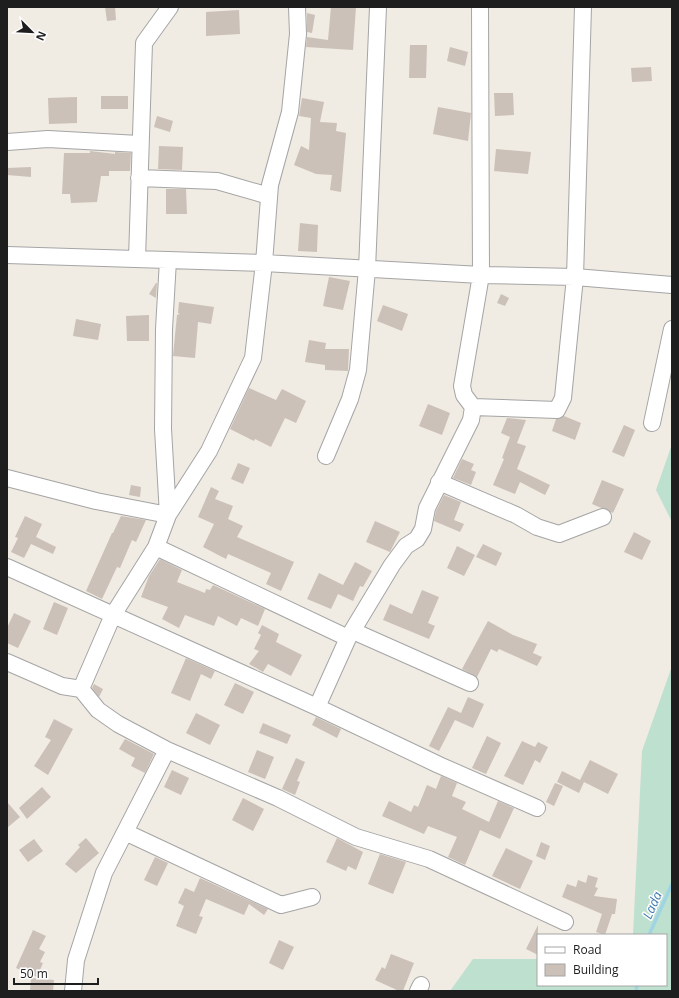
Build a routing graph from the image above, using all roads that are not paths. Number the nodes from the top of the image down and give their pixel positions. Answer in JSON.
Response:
{"nodes":[{"id":1,"x":170,"y":7,"type":"edge"},
{"id":2,"x":297,"y":7,"type":"edge"},
{"id":3,"x":378,"y":7,"type":"edge"},
{"id":4,"x":480,"y":7,"type":"edge"},
{"id":5,"x":583,"y":7,"type":"edge"},
{"id":6,"x":7,"y":142,"type":"edge"},
{"id":7,"x":139,"y":144,"type":"junction"},
{"id":8,"x":139,"y":178,"type":"junction"},
{"id":9,"x":269,"y":196,"type":"junction"},
{"id":10,"x":7,"y":255,"type":"edge"},
{"id":11,"x":137,"y":259,"type":"junction"},
{"id":12,"x":168,"y":260,"type":"junction"},
{"id":13,"x":264,"y":263,"type":"junction"},
{"id":14,"x":367,"y":269,"type":"junction"},
{"id":15,"x":481,"y":275,"type":"junction"},
{"id":16,"x":575,"y":278,"type":"junction"},
{"id":17,"x":672,"y":285,"type":"edge"},
{"id":18,"x":672,"y":329,"type":"edge"},
{"id":19,"x":473,"y":407,"type":"junction"},
{"id":20,"x":652,"y":423,"type":"dead end"},
{"id":21,"x":326,"y":456,"type":"dead end"},
{"id":22,"x":7,"y":478,"type":"edge"},
{"id":23,"x":439,"y":482,"type":"junction"},
{"id":24,"x":168,"y":515,"type":"junction"},
{"id":25,"x":603,"y":517,"type":"dead end"},
{"id":26,"x":156,"y":547,"type":"junction"},
{"id":27,"x":7,"y":567,"type":"edge"},
{"id":28,"x":113,"y":615,"type":"junction"},
{"id":29,"x":350,"y":635,"type":"junction"},
{"id":30,"x":7,"y":662,"type":"edge"},
{"id":31,"x":470,"y":683,"type":"dead end"},
{"id":32,"x":81,"y":689,"type":"junction"},
{"id":33,"x":317,"y":707,"type":"junction"},
{"id":34,"x":167,"y":750,"type":"junction"},
{"id":35,"x":538,"y":808,"type":"dead end"},
{"id":36,"x":125,"y":832,"type":"junction"},
{"id":37,"x":312,"y":897,"type":"dead end"},
{"id":38,"x":565,"y":922,"type":"dead end"},
{"id":39,"x":73,"y":991,"type":"edge"}],
"edges":[{"from":1,"to":7,"type":"street"},
{"from":2,"to":9,"type":"street"},
{"from":3,"to":14,"type":"street"},
{"from":4,"to":15,"type":"street"},
{"from":5,"to":16,"type":"street"},
{"from":6,"to":7,"type":"street"},
{"from":7,"to":8,"type":"street"},
{"from":8,"to":9,"type":"street"},
{"from":8,"to":11,"type":"street"},
{"from":9,"to":13,"type":"street"},
{"from":10,"to":11,"type":"street"},
{"from":11,"to":12,"type":"street"},
{"from":12,"to":13,"type":"street"},
{"from":12,"to":24,"type":"street"},
{"from":13,"to":14,"type":"street"},
{"from":13,"to":24,"type":"street"},
{"from":14,"to":15,"type":"street"},
{"from":14,"to":21,"type":"street"},
{"from":15,"to":16,"type":"street"},
{"from":15,"to":19,"type":"street"},
{"from":16,"to":17,"type":"street"},
{"from":16,"to":19,"type":"street"},
{"from":18,"to":20,"type":"street"},
{"from":19,"to":23,"type":"street"},
{"from":22,"to":24,"type":"street"},
{"from":23,"to":25,"type":"street"},
{"from":23,"to":29,"type":"street"},
{"from":24,"to":26,"type":"street"},
{"from":26,"to":28,"type":"street"},
{"from":26,"to":29,"type":"street"},
{"from":27,"to":28,"type":"street"},
{"from":28,"to":32,"type":"street"},
{"from":28,"to":33,"type":"street"},
{"from":29,"to":31,"type":"street"},
{"from":29,"to":33,"type":"street"},
{"from":30,"to":32,"type":"street"},
{"from":32,"to":34,"type":"street"},
{"from":33,"to":35,"type":"street"},
{"from":34,"to":36,"type":"street"},
{"from":34,"to":38,"type":"street"},
{"from":36,"to":37,"type":"street"},
{"from":36,"to":39,"type":"street"}]}
